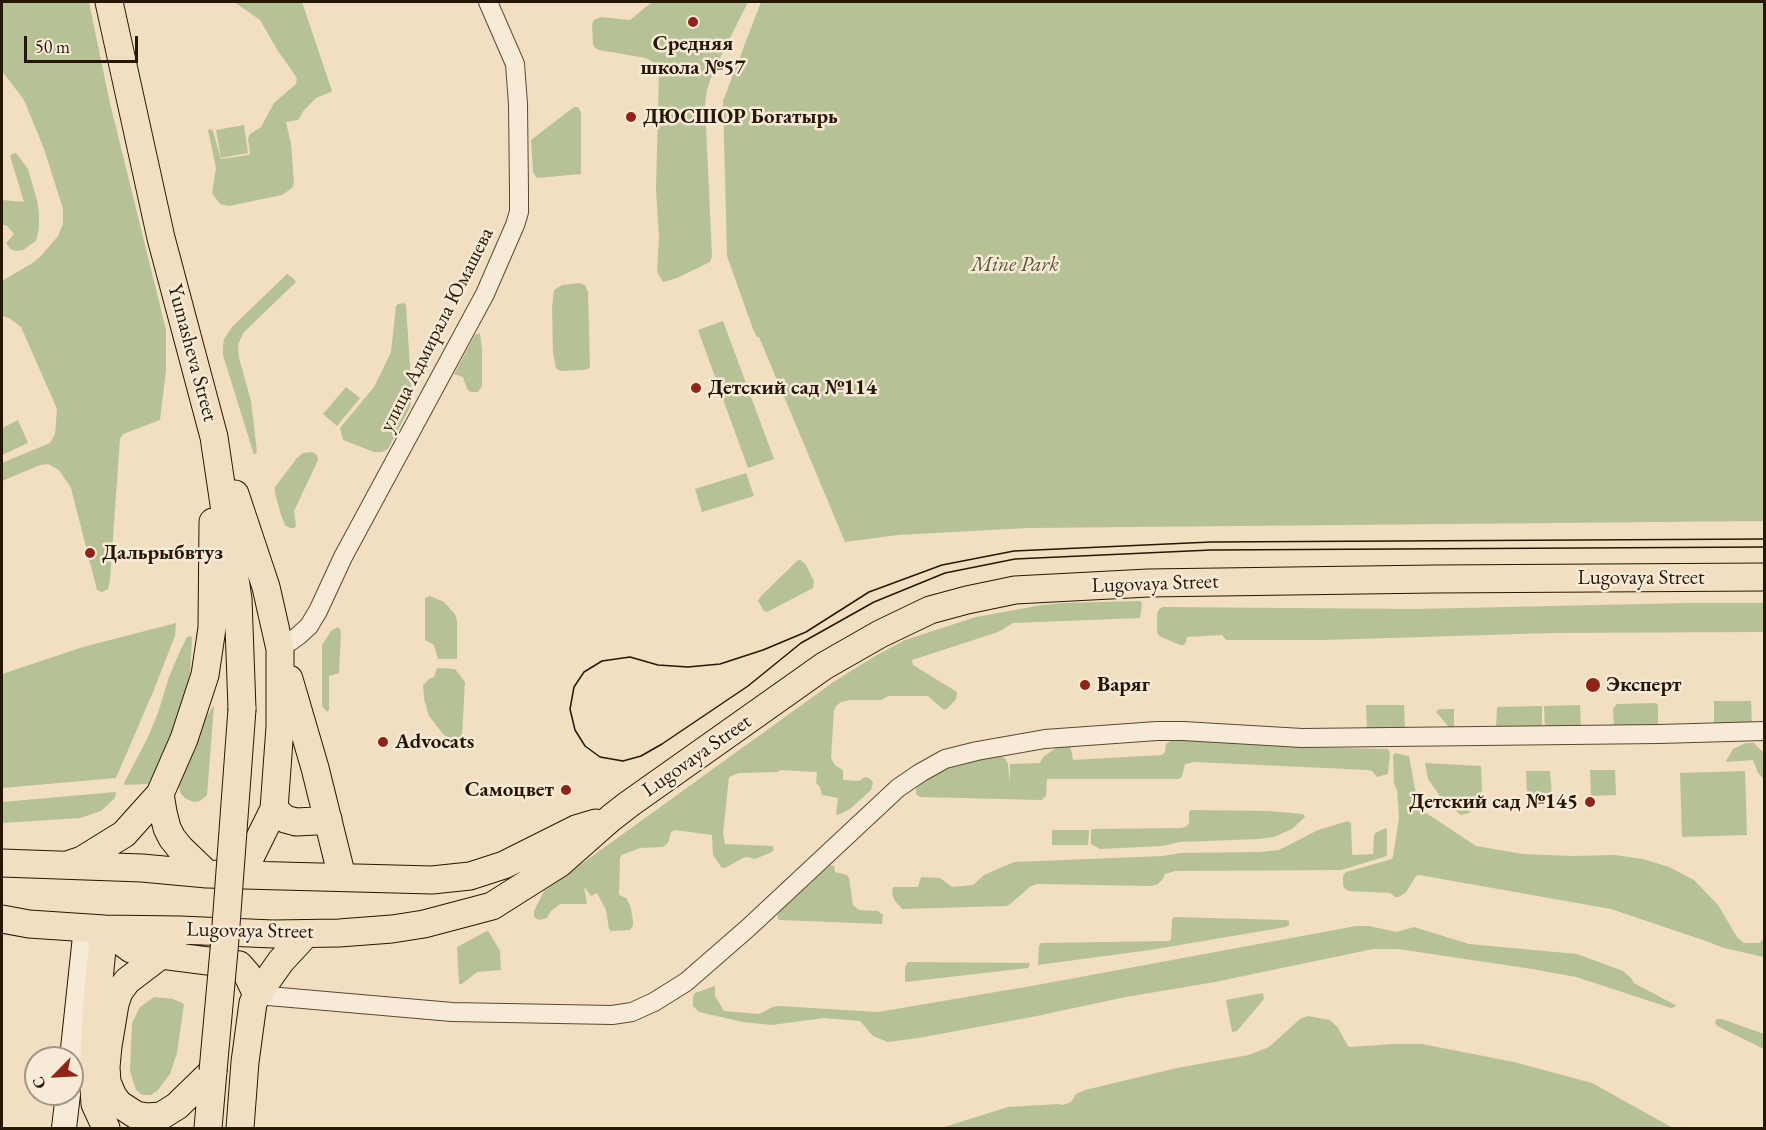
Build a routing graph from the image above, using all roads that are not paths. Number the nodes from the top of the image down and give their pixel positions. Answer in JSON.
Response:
{"nodes":[{"id":1,"x":109,"y":2,"type":"edge"},
{"id":2,"x":488,"y":2,"type":"edge"},
{"id":3,"x":214,"y":437,"type":"junction"},
{"id":4,"x":1764,"y":577,"type":"edge"},
{"id":5,"x":238,"y":599,"type":"junction"},
{"id":6,"x":280,"y":649,"type":"junction"},
{"id":7,"x":197,"y":698,"type":"junction"},
{"id":8,"x":242,"y":709,"type":"junction"},
{"id":9,"x":1764,"y":730,"type":"edge"},
{"id":10,"x":160,"y":794,"type":"junction"},
{"id":11,"x":274,"y":809,"type":"junction"},
{"id":12,"x":611,"y":818,"type":"junction"},
{"id":13,"x":327,"y":819,"type":"junction"},
{"id":14,"x":2,"y":863,"type":"edge"},
{"id":15,"x":66,"y":865,"type":"junction"},
{"id":16,"x":207,"y":874,"type":"junction"},
{"id":17,"x":242,"y":874,"type":"junction"},
{"id":18,"x":342,"y":876,"type":"junction"},
{"id":19,"x":4,"y":921,"type":"edge"},
{"id":20,"x":95,"y":928,"type":"junction"},
{"id":21,"x":180,"y":930,"type":"junction"},
{"id":22,"x":306,"y":933,"type":"junction"},
{"id":23,"x":161,"y":955,"type":"junction"},
{"id":24,"x":256,"y":995,"type":"junction"},
{"id":25,"x":74,"y":1046,"type":"edge"},
{"id":26,"x":213,"y":1071,"type":"junction"},
{"id":27,"x":67,"y":1106,"type":"edge"},
{"id":28,"x":64,"y":1128,"type":"edge"},
{"id":29,"x":106,"y":1128,"type":"edge"},
{"id":30,"x":208,"y":1128,"type":"edge"},
{"id":31,"x":240,"y":1128,"type":"edge"}],
"edges":[{"from":1,"to":3,"type":"main road","name":"Yumasheva Street"},
{"from":2,"to":6,"type":"street","name":"улица Адмирала Юмашева"},
{"from":3,"to":5,"type":"main road","name":"Yumasheva Street"},
{"from":3,"to":6,"type":"main road"},
{"from":3,"to":7,"type":"main road"},
{"from":4,"to":12,"type":"main road","name":"Lugovaya Street"},
{"from":5,"to":6,"type":"main road"},
{"from":5,"to":8,"type":"main road","name":"Yumasheva Street"},
{"from":6,"to":11,"type":"main road"},
{"from":6,"to":13,"type":"main road"},
{"from":7,"to":8,"type":"main road"},
{"from":7,"to":10,"type":"main road"},
{"from":8,"to":26,"type":"main road","name":"Yumasheva Street","bridge":true},
{"from":9,"to":24,"type":"street"},
{"from":10,"to":15,"type":"main road"},
{"from":10,"to":16,"type":"main road"},
{"from":11,"to":13,"type":"main road"},
{"from":11,"to":17,"type":"main road"},
{"from":12,"to":18,"type":"main road","name":"Lugovaya Street"},
{"from":12,"to":22,"type":"main road","name":"Lugovaya Street"},
{"from":13,"to":18,"type":"main road"},
{"from":14,"to":15,"type":"main road","name":"Lugovaya Street"},
{"from":15,"to":16,"type":"main road","name":"Lugovaya Street"},
{"from":16,"to":17,"type":"main road","name":"Lugovaya Street"},
{"from":17,"to":18,"type":"main road","name":"Lugovaya Street"},
{"from":19,"to":20,"type":"main road","name":"Lugovaya Street"},
{"from":20,"to":21,"type":"main road","name":"Lugovaya Street"},
{"from":20,"to":23,"type":"main road"},
{"from":20,"to":25,"type":"street"},
{"from":20,"to":29,"type":"main road"},
{"from":21,"to":22,"type":"main road","name":"Lugovaya Street"},
{"from":21,"to":23,"type":"main road"},
{"from":22,"to":24,"type":"main road"},
{"from":23,"to":24,"type":"main road"},
{"from":23,"to":26,"type":"main road"},
{"from":24,"to":31,"type":"main road"},
{"from":26,"to":30,"type":"main road","name":"Yumasheva Street"},
{"from":27,"to":28,"type":"street"}]}
